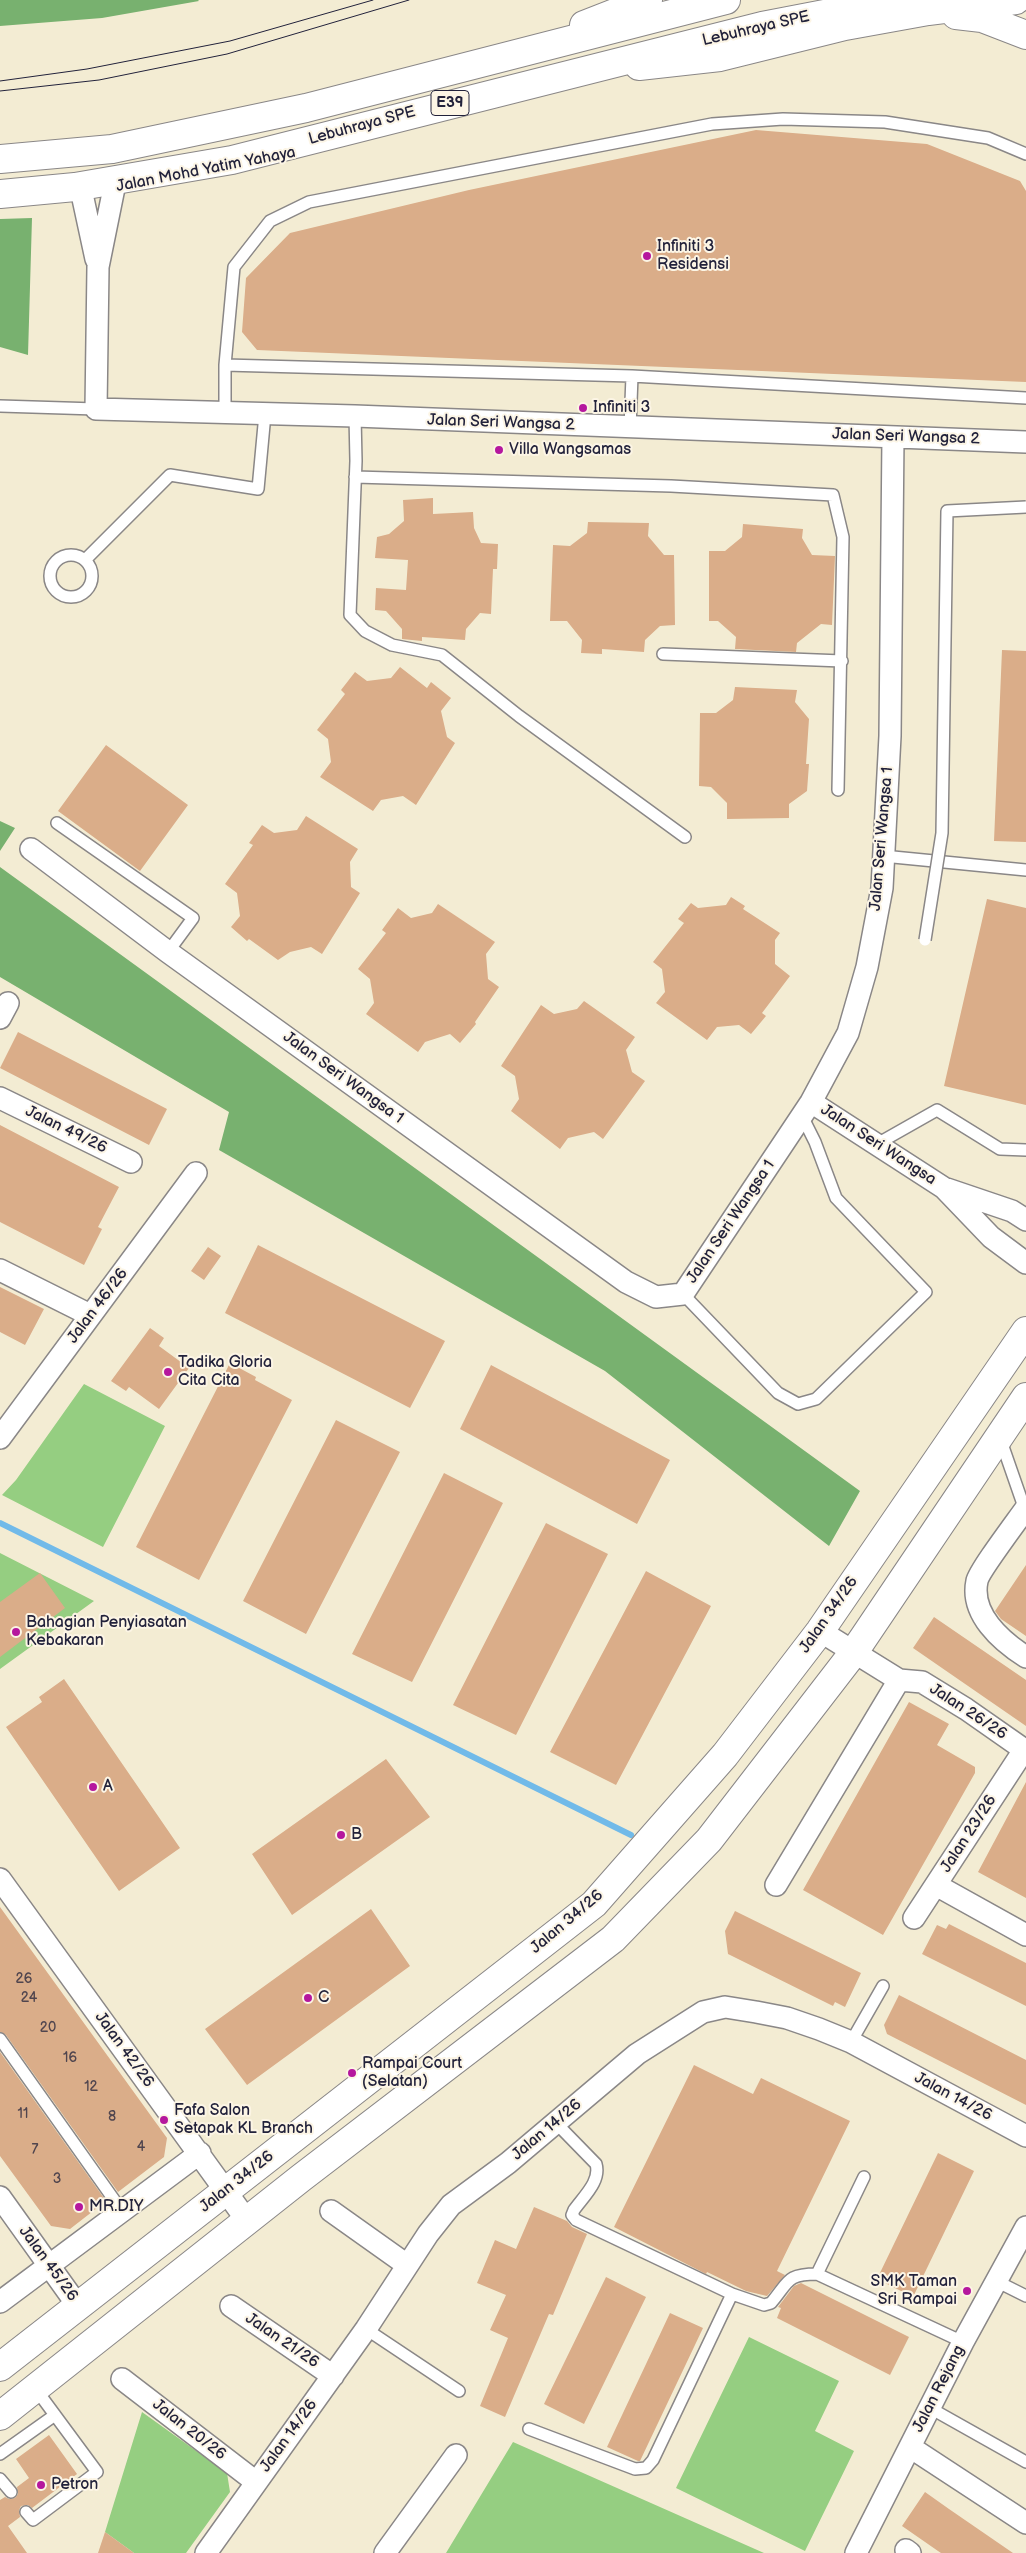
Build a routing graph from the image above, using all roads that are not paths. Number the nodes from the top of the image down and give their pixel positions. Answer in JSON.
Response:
{"nodes":[{"id":1,"x":726,"y":0,"type":"edge"},
{"id":2,"x":897,"y":0,"type":"edge"},
{"id":3,"x":1016,"y":0,"type":"edge"},
{"id":4,"x":637,"y":5,"type":"edge"},
{"id":5,"x":928,"y":11,"type":"junction"},
{"id":6,"x":1026,"y":36,"type":"edge"},
{"id":7,"x":0,"y":149,"type":"edge"},
{"id":8,"x":1026,"y":154,"type":"edge"},
{"id":9,"x":0,"y":159,"type":"edge"},
{"id":10,"x":114,"y":188,"type":"junction"},
{"id":11,"x":0,"y":194,"type":"edge"},
{"id":12,"x":82,"y":194,"type":"junction"},
{"id":13,"x":0,"y":200,"type":"edge"},
{"id":14,"x":98,"y":267,"type":"junction"},
{"id":15,"x":225,"y":364,"type":"junction"},
{"id":16,"x":632,"y":376,"type":"junction"},
{"id":17,"x":1026,"y":398,"type":"edge"},
{"id":18,"x":0,"y":406,"type":"edge"},
{"id":19,"x":96,"y":409,"type":"junction"},
{"id":20,"x":225,"y":414,"type":"junction"},
{"id":21,"x":264,"y":414,"type":"junction"},
{"id":22,"x":355,"y":416,"type":"junction"},
{"id":23,"x":630,"y":428,"type":"junction"},
{"id":24,"x":893,"y":437,"type":"junction"},
{"id":25,"x":1026,"y":442,"type":"edge"},
{"id":26,"x":355,"y":477,"type":"junction"},
{"id":27,"x":1026,"y":507,"type":"edge"},
{"id":28,"x":85,"y":560,"type":"dead end"},
{"id":29,"x":663,"y":654,"type":"dead end"},
{"id":30,"x":842,"y":661,"type":"junction"},
{"id":31,"x":838,"y":790,"type":"dead end"},
{"id":32,"x":57,"y":823,"type":"dead end"},
{"id":33,"x":685,"y":837,"type":"dead end"},
{"id":34,"x":31,"y":850,"type":"dead end"},
{"id":35,"x":884,"y":856,"type":"junction"},
{"id":36,"x":1026,"y":870,"type":"edge"},
{"id":37,"x":925,"y":940,"type":"dead end"},
{"id":38,"x":168,"y":952,"type":"junction"},
{"id":39,"x":0,"y":1098,"type":"edge"},
{"id":40,"x":806,"y":1109,"type":"junction"},
{"id":41,"x":877,"y":1144,"type":"junction"},
{"id":42,"x":1026,"y":1150,"type":"edge"},
{"id":43,"x":131,"y":1162,"type":"dead end"},
{"id":44,"x":196,"y":1173,"type":"dead end"},
{"id":45,"x":944,"y":1188,"type":"junction"},
{"id":46,"x":1026,"y":1220,"type":"edge"},
{"id":47,"x":1026,"y":1263,"type":"edge"},
{"id":48,"x":0,"y":1270,"type":"edge"},
{"id":49,"x":683,"y":1294,"type":"junction"},
{"id":50,"x":90,"y":1315,"type":"junction"},
{"id":51,"x":1026,"y":1330,"type":"edge"},
{"id":52,"x":1026,"y":1397,"type":"edge"},
{"id":53,"x":999,"y":1437,"type":"junction"},
{"id":54,"x":0,"y":1438,"type":"edge"},
{"id":55,"x":1025,"y":1509,"type":"edge"},
{"id":56,"x":820,"y":1630,"type":"junction"},
{"id":57,"x":854,"y":1652,"type":"junction"},
{"id":58,"x":1026,"y":1657,"type":"edge"},
{"id":59,"x":899,"y":1680,"type":"junction"},
{"id":60,"x":1025,"y":1751,"type":"edge"},
{"id":61,"x":1,"y":1884,"type":"edge"},
{"id":62,"x":936,"y":1885,"type":"junction"},
{"id":63,"x":776,"y":1886,"type":"dead end"},
{"id":64,"x":914,"y":1918,"type":"dead end"},
{"id":65,"x":1026,"y":1935,"type":"edge"},
{"id":66,"x":883,"y":1986,"type":"dead end"},
{"id":67,"x":0,"y":2039,"type":"edge"},
{"id":68,"x":851,"y":2042,"type":"junction"},
{"id":69,"x":556,"y":2123,"type":"junction"},
{"id":70,"x":1026,"y":2136,"type":"edge"},
{"id":71,"x":200,"y":2153,"type":"junction"},
{"id":72,"x":864,"y":2177,"type":"dead end"},
{"id":73,"x":226,"y":2190,"type":"junction"},
{"id":74,"x":0,"y":2197,"type":"edge"},
{"id":75,"x":122,"y":2211,"type":"junction"},
{"id":76,"x":331,"y":2211,"type":"dead end"},
{"id":77,"x":248,"y":2222,"type":"junction"},
{"id":78,"x":1026,"y":2227,"type":"edge"},
{"id":79,"x":49,"y":2265,"type":"junction"},
{"id":80,"x":407,"y":2265,"type":"junction"},
{"id":81,"x":817,"y":2274,"type":"junction"},
{"id":82,"x":996,"y":2281,"type":"junction"},
{"id":83,"x":732,"y":2294,"type":"junction"},
{"id":84,"x":1026,"y":2296,"type":"edge"},
{"id":85,"x":0,"y":2302,"type":"edge"},
{"id":86,"x":78,"y":2306,"type":"junction"},
{"id":87,"x":231,"y":2306,"type":"dead end"},
{"id":88,"x":366,"y":2329,"type":"junction"},
{"id":89,"x":964,"y":2342,"type":"junction"},
{"id":90,"x":0,"y":2367,"type":"edge"},
{"id":91,"x":334,"y":2376,"type":"junction"},
{"id":92,"x":122,"y":2379,"type":"dead end"},
{"id":93,"x":35,"y":2388,"type":"junction"},
{"id":94,"x":459,"y":2391,"type":"dead end"},
{"id":95,"x":930,"y":2408,"type":"junction"},
{"id":96,"x":55,"y":2415,"type":"junction"},
{"id":97,"x":0,"y":2416,"type":"edge"},
{"id":98,"x":529,"y":2429,"type":"dead end"},
{"id":99,"x":910,"y":2447,"type":"junction"},
{"id":100,"x":0,"y":2454,"type":"edge"},
{"id":101,"x":456,"y":2455,"type":"dead end"},
{"id":102,"x":1026,"y":2462,"type":"edge"},
{"id":103,"x":0,"y":2479,"type":"edge"},
{"id":104,"x":256,"y":2482,"type":"junction"},
{"id":105,"x":10,"y":2492,"type":"dead end"},
{"id":106,"x":26,"y":2512,"type":"dead end"},
{"id":107,"x":1026,"y":2523,"type":"edge"},
{"id":108,"x":211,"y":2552,"type":"edge"},
{"id":109,"x":385,"y":2553,"type":"edge"},
{"id":110,"x":856,"y":2553,"type":"edge"}],
"edges":[{"from":1,"to":9,"type":"main road","name":"Lebuhraya SPE","number":"E39"},
{"from":2,"to":11,"type":"main road","name":"Lebuhraya SPE","number":"E39"},
{"from":3,"to":5,"type":"main road"},
{"from":4,"to":7,"type":"main road"},
{"from":5,"to":6,"type":"main road"},
{"from":5,"to":10,"type":"main road","name":"Jalan Mohd Yatim Yahaya"},
{"from":8,"to":15,"type":"lane"},
{"from":10,"to":12,"type":"main road","name":"Jalan Mohd Yatim Yahaya"},
{"from":10,"to":14,"type":"street"},
{"from":12,"to":13,"type":"main road","name":"Jalan Mohd Yatim Yahaya"},
{"from":12,"to":14,"type":"street"},
{"from":14,"to":19,"type":"street"},
{"from":15,"to":16,"type":"lane"},
{"from":15,"to":20,"type":"lane"},
{"from":16,"to":17,"type":"lane"},
{"from":16,"to":23,"type":"lane"},
{"from":18,"to":19,"type":"lane","name":"Jalan Seri Wangsa 2"},
{"from":19,"to":20,"type":"street","name":"Jalan Seri Wangsa 2"},
{"from":20,"to":21,"type":"street","name":"Jalan Seri Wangsa 2"},
{"from":21,"to":22,"type":"street","name":"Jalan Seri Wangsa 2"},
{"from":21,"to":28,"type":"lane"},
{"from":22,"to":23,"type":"street","name":"Jalan Seri Wangsa 2"},
{"from":22,"to":26,"type":"lane"},
{"from":23,"to":24,"type":"street","name":"Jalan Seri Wangsa 2"},
{"from":24,"to":25,"type":"street","name":"Jalan Seri Wangsa 2"},
{"from":24,"to":35,"type":"street","name":"Jalan Seri Wangsa 1"},
{"from":26,"to":30,"type":"lane"},
{"from":26,"to":33,"type":"lane"},
{"from":27,"to":37,"type":"lane","bridge":true},
{"from":29,"to":30,"type":"lane"},
{"from":30,"to":31,"type":"lane"},
{"from":32,"to":38,"type":"lane"},
{"from":34,"to":38,"type":"street","name":"Jalan Seri Wangsa 1"},
{"from":35,"to":36,"type":"lane"},
{"from":35,"to":40,"type":"street","name":"Jalan Seri Wangsa 1"},
{"from":38,"to":49,"type":"street","name":"Jalan Seri Wangsa 1"},
{"from":39,"to":43,"type":"street","name":"Jalan 49/26"},
{"from":40,"to":41,"type":"street","name":"Jalan Seri Wangsa"},
{"from":40,"to":49,"type":"street","name":"Jalan Seri Wangsa 1"},
{"from":40,"to":49,"type":"lane"},
{"from":41,"to":42,"type":"lane"},
{"from":41,"to":45,"type":"street","name":"Jalan Seri Wangsa"},
{"from":44,"to":50,"type":"street","name":"Jalan 46/26"},
{"from":45,"to":46,"type":"street","name":"Jalan Seri Wangsa"},
{"from":45,"to":47,"type":"street","name":"Jalan Seri Wangsa"},
{"from":48,"to":50,"type":"street"},
{"from":50,"to":54,"type":"street","name":"Jalan 46/26"},
{"from":51,"to":56,"type":"main road","name":"Jalan 34/26"},
{"from":52,"to":53,"type":"main road"},
{"from":53,"to":55,"type":"lane"},
{"from":53,"to":57,"type":"main road"},
{"from":55,"to":58,"type":"street"},
{"from":56,"to":57,"type":"street","name":"Jalan 26/26"},
{"from":56,"to":73,"type":"main road","name":"Jalan 34/26"},
{"from":57,"to":59,"type":"street","name":"Jalan 26/26"},
{"from":57,"to":77,"type":"main road"},
{"from":59,"to":60,"type":"street","name":"Jalan 26/26"},
{"from":59,"to":63,"type":"street"},
{"from":60,"to":62,"type":"street","name":"Jalan 23/26"},
{"from":61,"to":71,"type":"street","name":"Jalan 42/26"},
{"from":62,"to":64,"type":"street","name":"Jalan 23/26"},
{"from":62,"to":65,"type":"street"},
{"from":66,"to":68,"type":"lane"},
{"from":67,"to":75,"type":"lane"},
{"from":68,"to":69,"type":"street","name":"Jalan 14/26"},
{"from":68,"to":70,"type":"street","name":"Jalan 14/26"},
{"from":69,"to":80,"type":"street","name":"Jalan 14/26"},
{"from":69,"to":83,"type":"lane"},
{"from":71,"to":73,"type":"street","name":"Jalan 42/26"},
{"from":71,"to":75,"type":"street"},
{"from":72,"to":81,"type":"lane"},
{"from":73,"to":77,"type":"street","name":"Jalan 42/26"},
{"from":73,"to":86,"type":"main road","name":"Jalan 34/26"},
{"from":74,"to":79,"type":"street","name":"Jalan 45/26"},
{"from":75,"to":79,"type":"street"},
{"from":76,"to":80,"type":"street"},
{"from":77,"to":93,"type":"main road"},
{"from":78,"to":82,"type":"street","name":"Jalan Rejang"},
{"from":79,"to":85,"type":"street"},
{"from":79,"to":86,"type":"street","name":"Jalan 45/26"},
{"from":80,"to":88,"type":"street","name":"Jalan 14/26"},
{"from":81,"to":83,"type":"lane"},
{"from":81,"to":89,"type":"lane"},
{"from":82,"to":84,"type":"lane"},
{"from":82,"to":89,"type":"street","name":"Jalan Rejang"},
{"from":83,"to":98,"type":"lane"},
{"from":86,"to":90,"type":"main road","name":"Jalan 34/26"},
{"from":87,"to":91,"type":"street","name":"Jalan 21/26"},
{"from":88,"to":91,"type":"street","name":"Jalan 14/26"},
{"from":88,"to":94,"type":"lane"},
{"from":89,"to":95,"type":"street","name":"Jalan Rejang"},
{"from":91,"to":104,"type":"street","name":"Jalan 14/26"},
{"from":92,"to":104,"type":"street","name":"Jalan 20/26"},
{"from":93,"to":96,"type":"lane"},
{"from":93,"to":97,"type":"main road"},
{"from":95,"to":99,"type":"street","name":"Jalan Rejang"},
{"from":95,"to":102,"type":"lane"},
{"from":96,"to":100,"type":"lane"},
{"from":96,"to":106,"type":"lane"},
{"from":99,"to":107,"type":"street"},
{"from":99,"to":110,"type":"street","name":"Jalan Rejang"},
{"from":101,"to":109,"type":"street"},
{"from":103,"to":105,"type":"lane"},
{"from":104,"to":108,"type":"street","name":"Jalan 14/26"}]}
